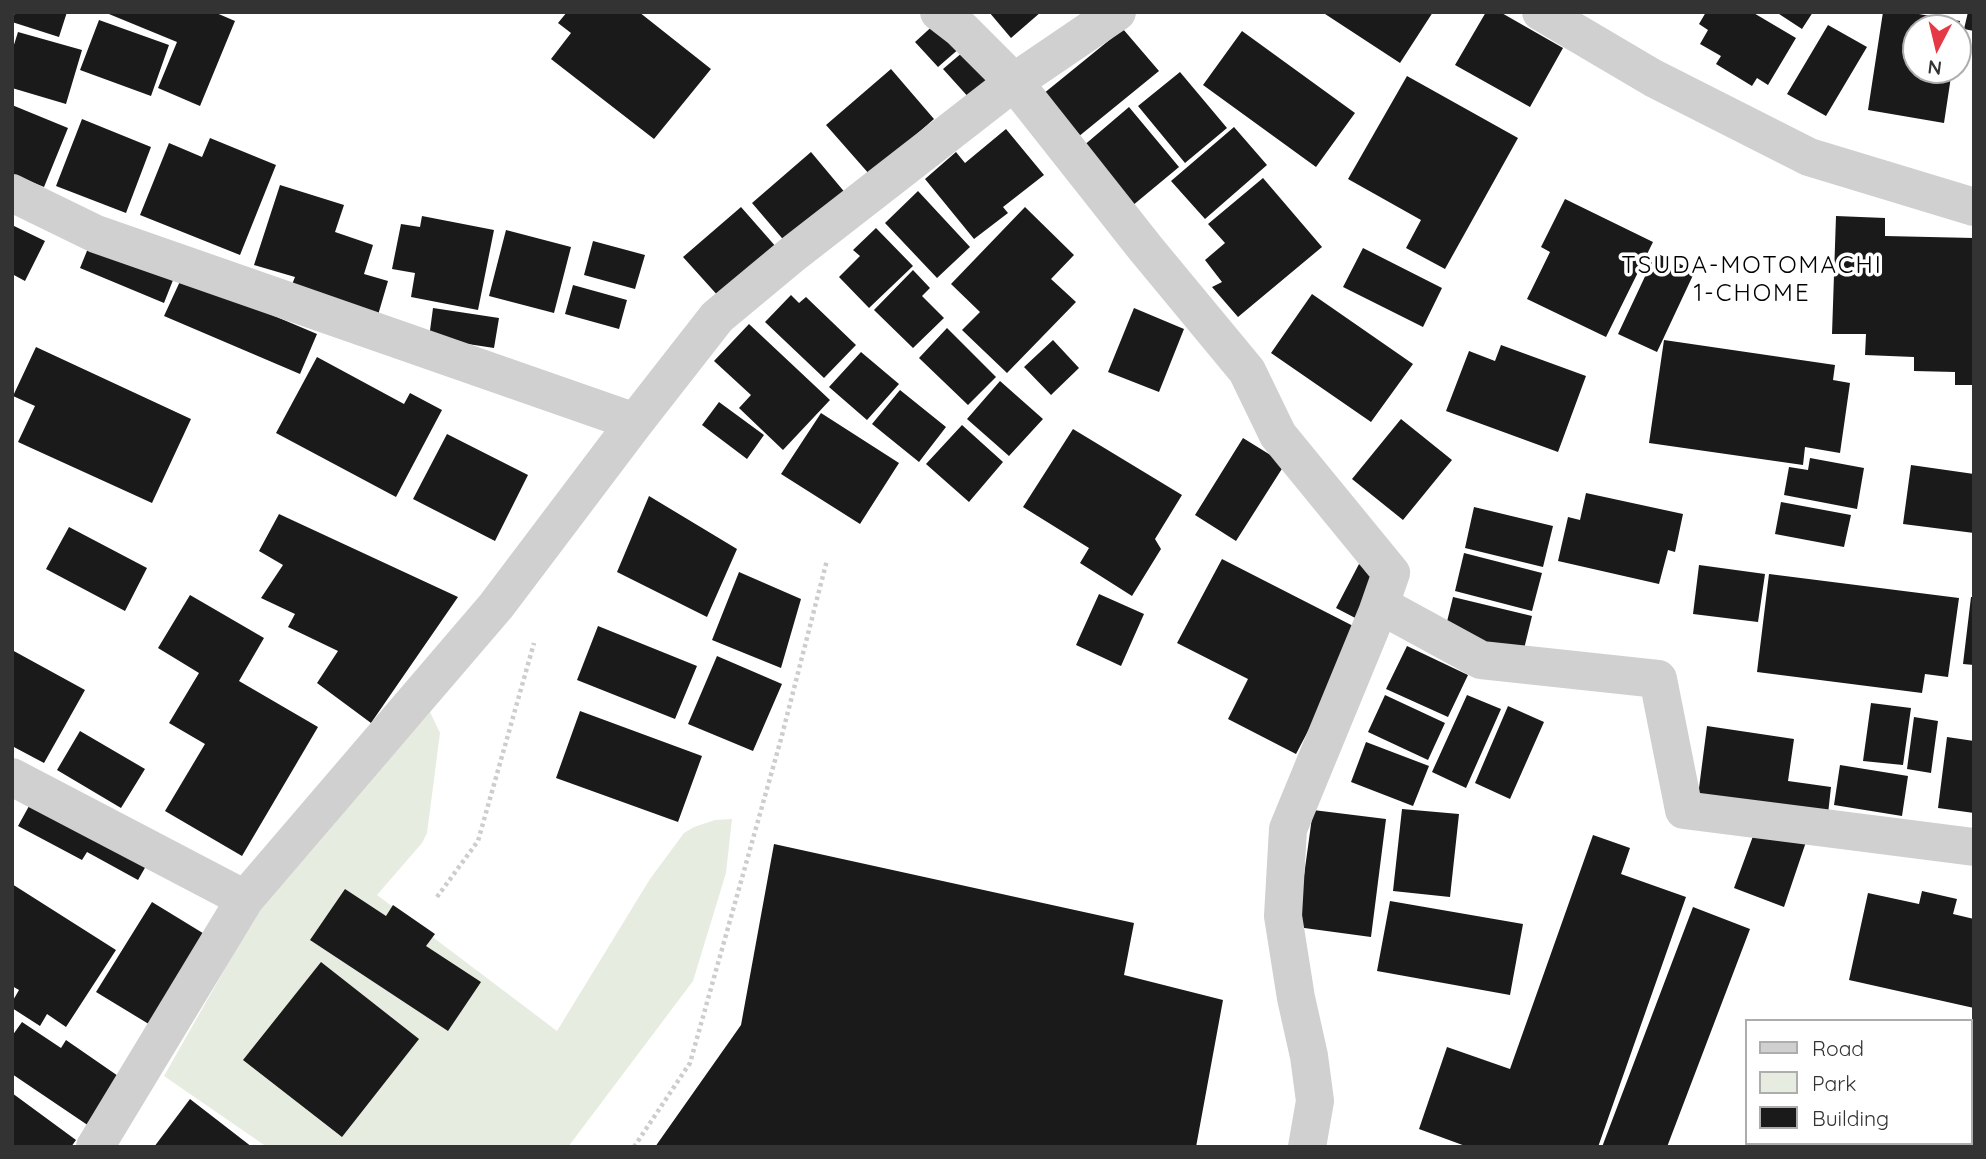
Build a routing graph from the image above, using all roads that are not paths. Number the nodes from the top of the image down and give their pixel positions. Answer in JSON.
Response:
{"nodes":[{"id":1,"x":939,"y":12,"type":"edge"},
{"id":2,"x":1117,"y":12,"type":"edge"},
{"id":3,"x":1541,"y":12,"type":"edge"},
{"id":4,"x":1014,"y":82,"type":"junction"},
{"id":5,"x":12,"y":193,"type":"edge"},
{"id":6,"x":1974,"y":207,"type":"edge"},
{"id":7,"x":635,"y":422,"type":"junction"},
{"id":8,"x":1380,"y":605,"type":"junction"},
{"id":9,"x":12,"y":777,"type":"edge"},
{"id":10,"x":1974,"y":847,"type":"edge"},
{"id":11,"x":245,"y":899,"type":"junction"},
{"id":12,"x":95,"y":1147,"type":"edge"},
{"id":13,"x":1307,"y":1147,"type":"edge"}],
"edges":[{"from":1,"to":4,"type":"street"},
{"from":2,"to":4,"type":"street"},
{"from":3,"to":6,"type":"street"},
{"from":4,"to":7,"type":"street"},
{"from":4,"to":8,"type":"street"},
{"from":5,"to":7,"type":"street"},
{"from":7,"to":11,"type":"street"},
{"from":8,"to":10,"type":"street"},
{"from":8,"to":13,"type":"street"},
{"from":9,"to":11,"type":"street"},
{"from":11,"to":12,"type":"street"}]}
